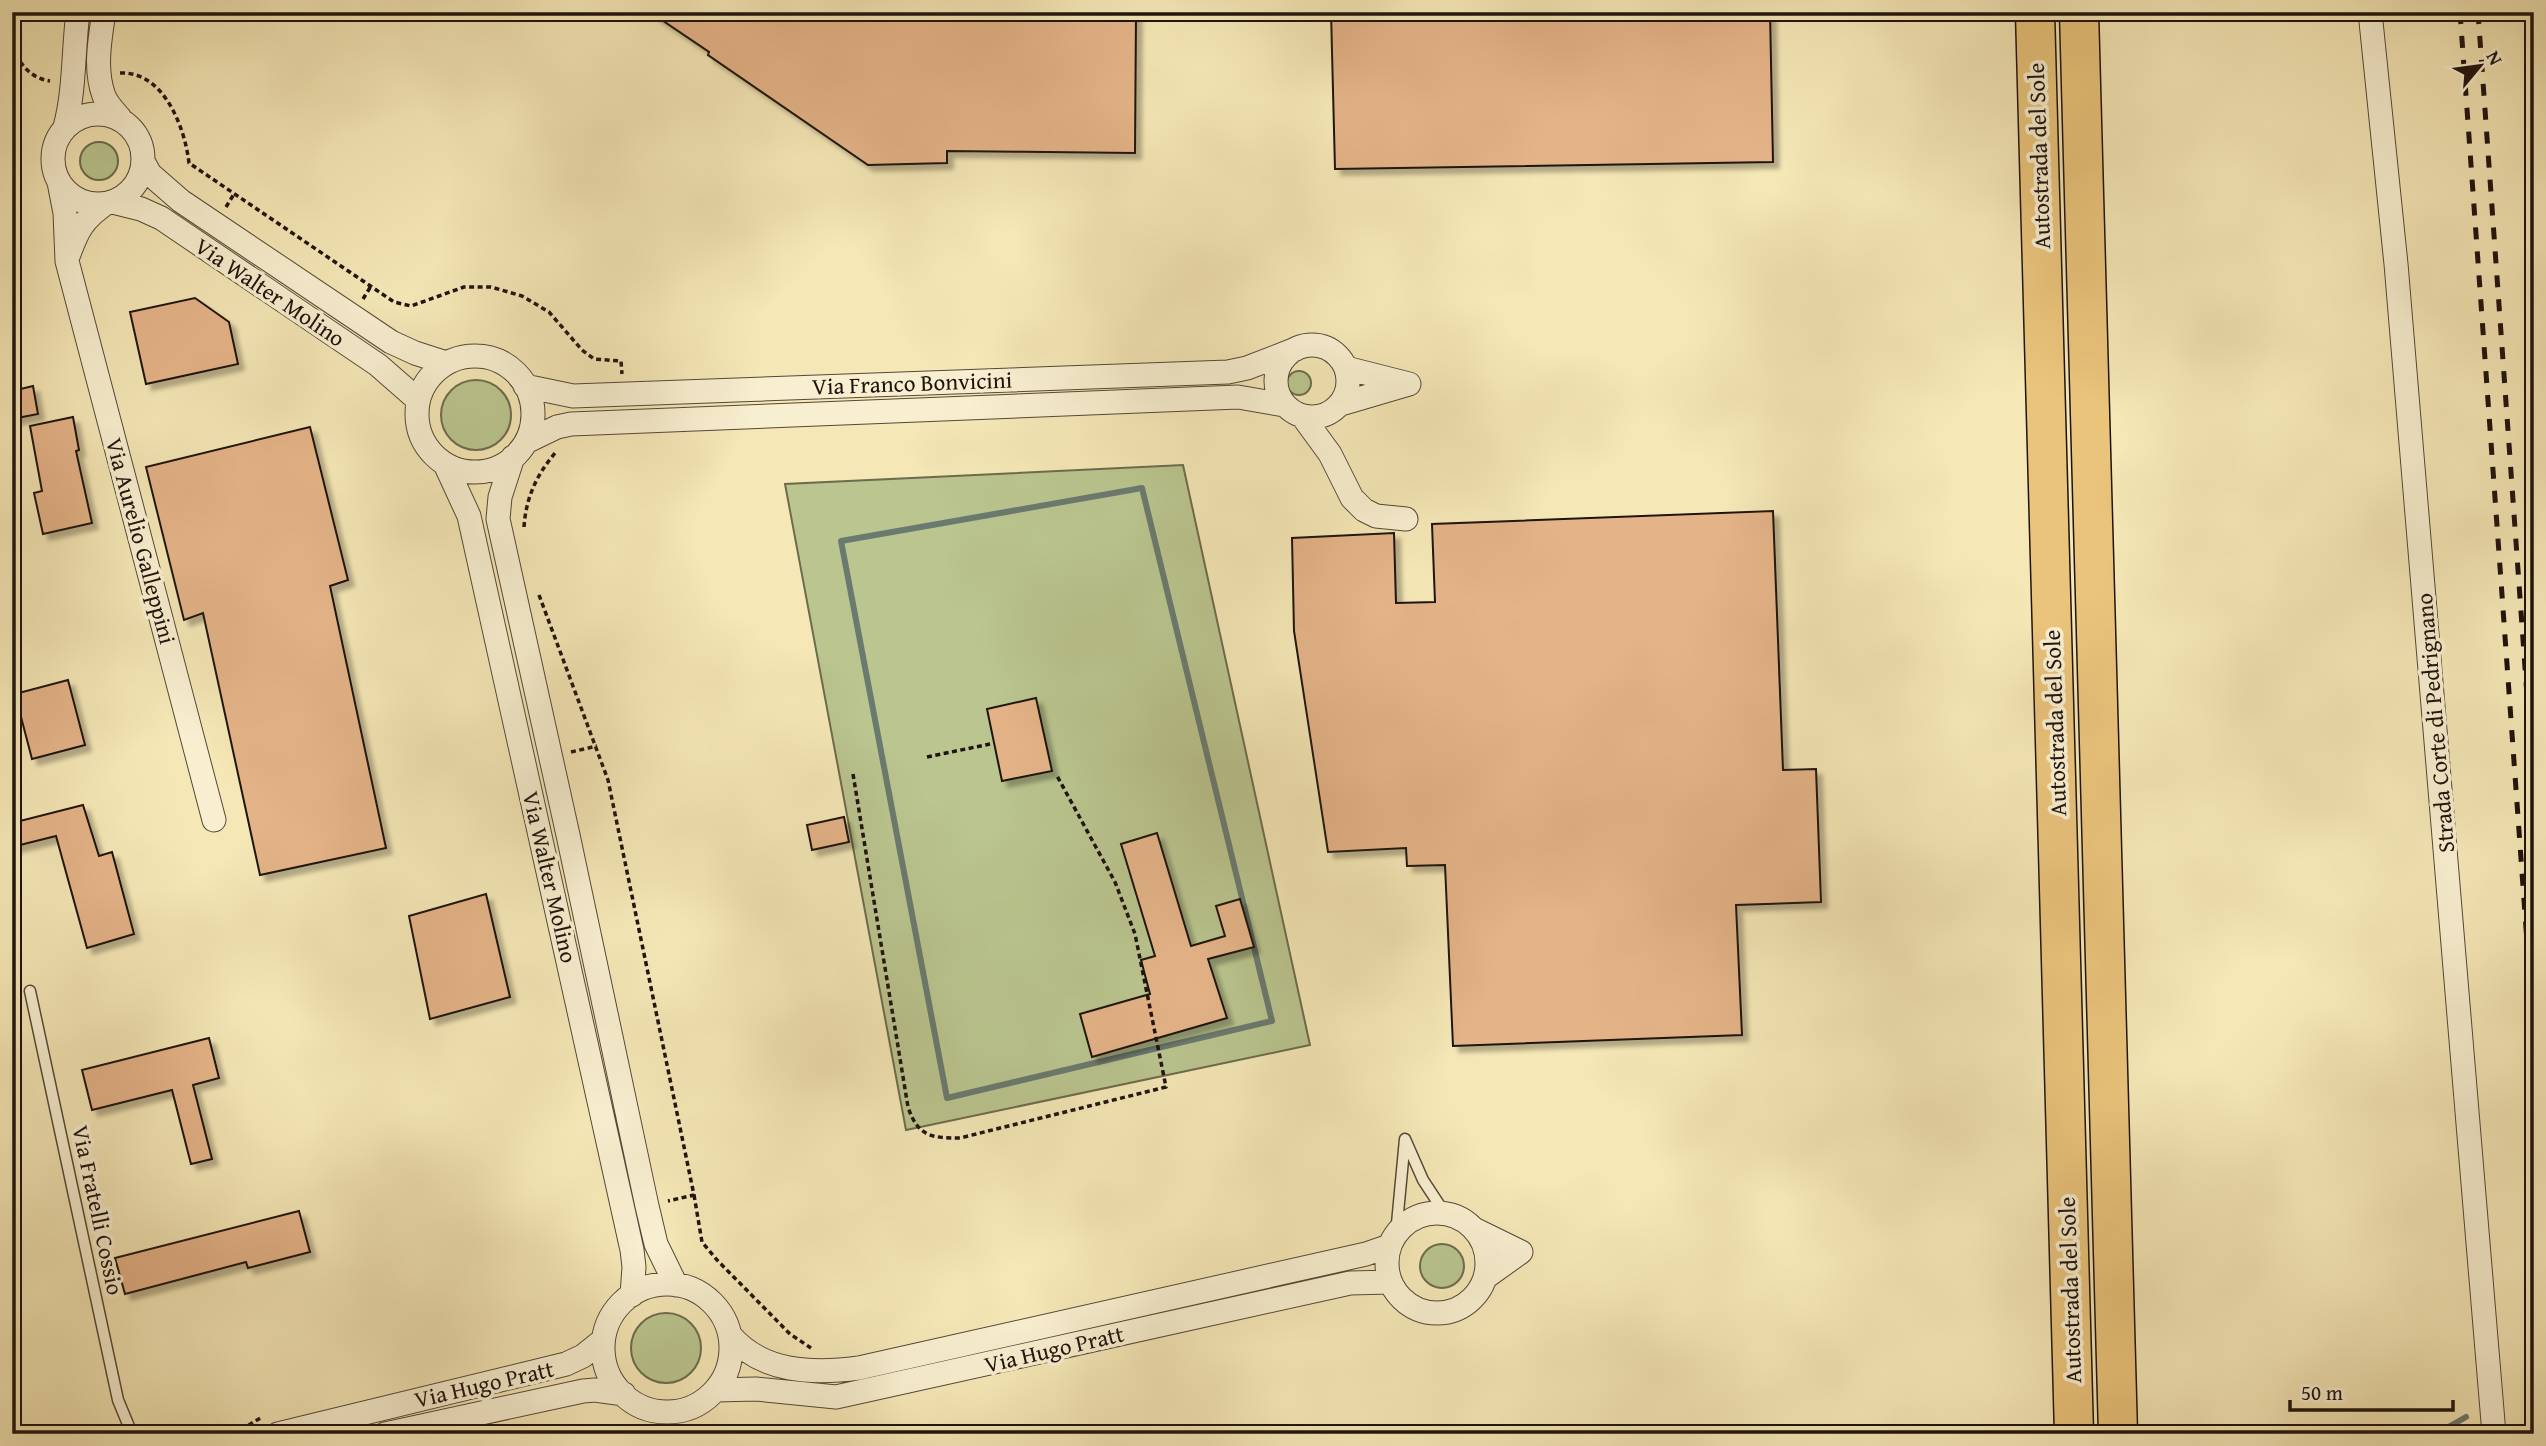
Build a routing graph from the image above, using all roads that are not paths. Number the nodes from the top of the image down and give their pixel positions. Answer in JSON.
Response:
{"nodes":[{"id":1,"x":78,"y":12,"type":"edge"},
{"id":2,"x":104,"y":12,"type":"edge"},
{"id":3,"x":2035,"y":12,"type":"edge"},
{"id":4,"x":2079,"y":12,"type":"edge"},
{"id":5,"x":2370,"y":12,"type":"edge"},
{"id":6,"x":120,"y":118,"type":"junction"},
{"id":7,"x":65,"y":128,"type":"junction"},
{"id":8,"x":144,"y":163,"type":"junction"},
{"id":9,"x":59,"y":181,"type":"junction"},
{"id":10,"x":109,"y":203,"type":"junction"},
{"id":11,"x":67,"y":261,"type":"junction"},
{"id":12,"x":1296,"y":349,"type":"junction"},
{"id":13,"x":446,"y":363,"type":"junction"},
{"id":14,"x":1346,"y":368,"type":"junction"},
{"id":15,"x":525,"y":386,"type":"junction"},
{"id":16,"x":418,"y":400,"type":"junction"},
{"id":17,"x":1338,"y":407,"type":"junction"},
{"id":18,"x":1294,"y":411,"type":"junction"},
{"id":19,"x":519,"y":450,"type":"junction"},
{"id":20,"x":1330,"y":454,"type":"junction"},
{"id":21,"x":445,"y":464,"type":"junction"},
{"id":22,"x":1406,"y":519,"type":"dead end"},
{"id":23,"x":214,"y":820,"type":"dead end"},
{"id":24,"x":30,"y":992,"type":"dead end"},
{"id":25,"x":1444,"y":1212,"type":"junction"},
{"id":26,"x":1476,"y":1230,"type":"junction"},
{"id":27,"x":1392,"y":1240,"type":"junction"},
{"id":28,"x":1486,"y":1277,"type":"junction"},
{"id":29,"x":1390,"y":1282,"type":"junction"},
{"id":30,"x":676,"y":1285,"type":"junction"},
{"id":31,"x":632,"y":1295,"type":"junction"},
{"id":32,"x":730,"y":1335,"type":"junction"},
{"id":33,"x":603,"y":1340,"type":"junction"},
{"id":34,"x":716,"y":1390,"type":"junction"},
{"id":35,"x":624,"y":1394,"type":"junction"},
{"id":36,"x":134,"y":1434,"type":"edge"},
{"id":37,"x":278,"y":1434,"type":"edge"},
{"id":38,"x":385,"y":1434,"type":"edge"},
{"id":39,"x":2074,"y":1434,"type":"edge"},
{"id":40,"x":2118,"y":1434,"type":"edge"},
{"id":41,"x":2494,"y":1434,"type":"edge"}],
"edges":[{"from":1,"to":7,"type":"street"},
{"from":2,"to":6,"type":"street","name":"Via Walter Molino"},
{"from":3,"to":39,"type":"highway","name":"Autostrada del Sole"},
{"from":4,"to":40,"type":"highway","name":"Autostrada del Sole"},
{"from":5,"to":41,"type":"street","name":"Strada Corte di Pedrignano"},
{"from":6,"to":7,"type":"street"},
{"from":6,"to":8,"type":"street","name":"Via Walter Molino"},
{"from":7,"to":9,"type":"street"},
{"from":8,"to":10,"type":"street"},
{"from":8,"to":13,"type":"street","name":"Via Walter Molino"},
{"from":9,"to":10,"type":"street","name":"Via Walter Molino"},
{"from":9,"to":11,"type":"street","name":"Via Aurelio Galleppini"},
{"from":10,"to":11,"type":"street"},
{"from":10,"to":16,"type":"street","name":"Via Walter Molino"},
{"from":11,"to":23,"type":"street","name":"Via Aurelio Galleppini"},
{"from":12,"to":14,"type":"street","name":"Via Franco Bonvicini"},
{"from":12,"to":15,"type":"street","name":"Via Franco Bonvicini"},
{"from":12,"to":18,"type":"street"},
{"from":13,"to":15,"type":"street"},
{"from":13,"to":16,"type":"street"},
{"from":14,"to":17,"type":"street"},
{"from":14,"to":17,"type":"street","name":"Via Franco Bonvicini"},
{"from":15,"to":19,"type":"street","name":"Via Walter Molino"},
{"from":16,"to":21,"type":"street","name":"Via Walter Molino"},
{"from":17,"to":18,"type":"street","name":"Via Franco Bonvicini"},
{"from":17,"to":20,"type":"street"},
{"from":18,"to":19,"type":"street","name":"Via Franco Bonvicini"},
{"from":18,"to":20,"type":"street"},
{"from":19,"to":21,"type":"street"},
{"from":19,"to":30,"type":"street","name":"Via Walter Molino"},
{"from":20,"to":22,"type":"street"},
{"from":21,"to":31,"type":"street","name":"Via Walter Molino"},
{"from":24,"to":36,"type":"lane","name":"Via Fratelli Cossio"},
{"from":25,"to":26,"type":"street"},
{"from":25,"to":27,"type":"street"},
{"from":25,"to":27,"type":"lane"},
{"from":26,"to":28,"type":"street"},
{"from":26,"to":28,"type":"street"},
{"from":27,"to":29,"type":"street"},
{"from":27,"to":32,"type":"street","name":"Via Hugo Pratt"},
{"from":28,"to":29,"type":"street"},
{"from":29,"to":34,"type":"street","name":"Via Hugo Pratt"},
{"from":30,"to":31,"type":"street"},
{"from":30,"to":32,"type":"street"},
{"from":31,"to":33,"type":"street"},
{"from":32,"to":34,"type":"street"},
{"from":33,"to":35,"type":"street"},
{"from":33,"to":37,"type":"street","name":"Via Hugo Pratt"},
{"from":34,"to":35,"type":"street"},
{"from":35,"to":38,"type":"street","name":"Via Hugo Pratt"}]}
